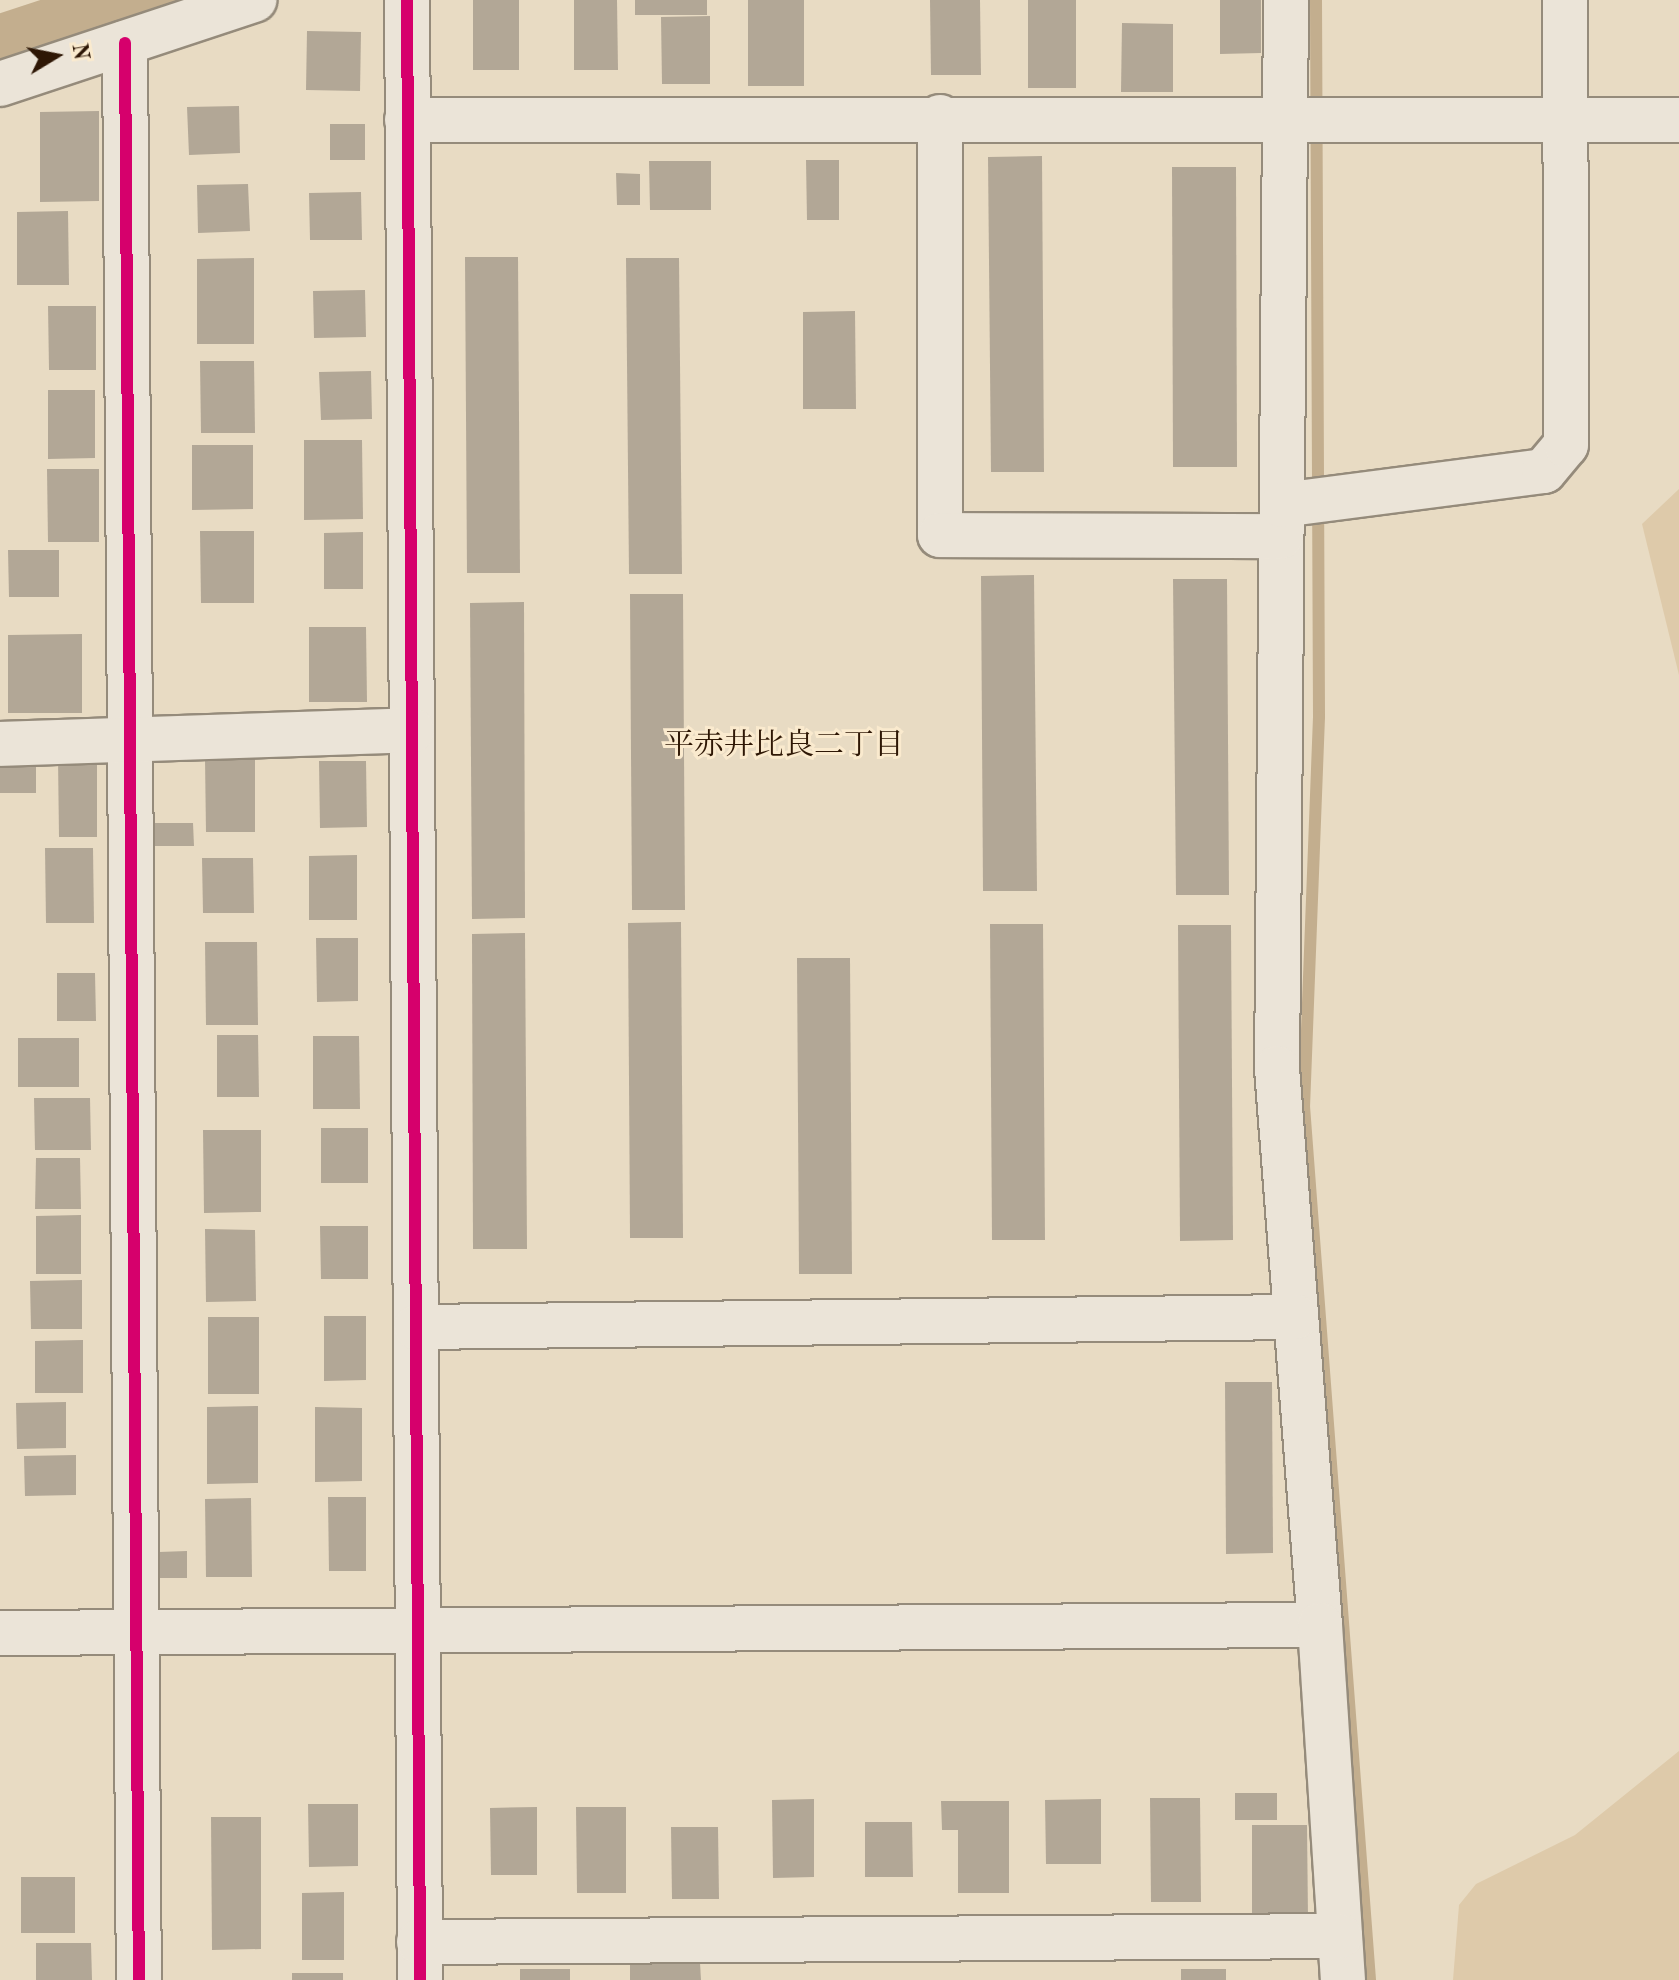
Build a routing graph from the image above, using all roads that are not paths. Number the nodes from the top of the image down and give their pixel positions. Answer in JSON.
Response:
{"nodes":[{"id":1,"x":254,"y":0,"type":"edge"},
{"id":2,"x":407,"y":0,"type":"edge"},
{"id":3,"x":1286,"y":0,"type":"edge"},
{"id":4,"x":1565,"y":0,"type":"edge"},
{"id":5,"x":125,"y":43,"type":"junction"},
{"id":6,"x":0,"y":84,"type":"edge"},
{"id":7,"x":1307,"y":116,"type":"junction"},
{"id":8,"x":940,"y":117,"type":"junction"},
{"id":9,"x":1565,"y":119,"type":"junction"},
{"id":10,"x":407,"y":120,"type":"junction"},
{"id":11,"x":1679,"y":120,"type":"edge"},
{"id":12,"x":1301,"y":510,"type":"junction"},
{"id":13,"x":412,"y":730,"type":"junction"},
{"id":14,"x":131,"y":740,"type":"junction"},
{"id":15,"x":0,"y":744,"type":"edge"},
{"id":16,"x":1296,"y":1317,"type":"junction"},
{"id":17,"x":416,"y":1327,"type":"junction"},
{"id":18,"x":1320,"y":1625,"type":"junction"},
{"id":19,"x":137,"y":1632,"type":"junction"},
{"id":20,"x":417,"y":1632,"type":"junction"},
{"id":21,"x":0,"y":1633,"type":"edge"},
{"id":22,"x":1340,"y":1936,"type":"junction"},
{"id":23,"x":420,"y":1961,"type":"edge"},
{"id":24,"x":723,"y":1961,"type":"edge"},
{"id":25,"x":139,"y":1980,"type":"edge"},
{"id":26,"x":1343,"y":1980,"type":"edge"}],
"edges":[{"from":1,"to":5,"type":"street"},
{"from":2,"to":10,"type":"street"},
{"from":3,"to":7,"type":"street"},
{"from":4,"to":9,"type":"street"},
{"from":5,"to":6,"type":"street"},
{"from":5,"to":14,"type":"street"},
{"from":7,"to":8,"type":"street"},
{"from":7,"to":9,"type":"street"},
{"from":7,"to":12,"type":"street"},
{"from":8,"to":10,"type":"street"},
{"from":8,"to":12,"type":"street"},
{"from":9,"to":11,"type":"street"},
{"from":9,"to":12,"type":"street"},
{"from":10,"to":13,"type":"street"},
{"from":12,"to":16,"type":"street"},
{"from":13,"to":14,"type":"street"},
{"from":13,"to":17,"type":"street"},
{"from":14,"to":15,"type":"street"},
{"from":14,"to":19,"type":"street"},
{"from":16,"to":17,"type":"street"},
{"from":16,"to":18,"type":"street"},
{"from":17,"to":20,"type":"street"},
{"from":18,"to":20,"type":"street"},
{"from":18,"to":22,"type":"street"},
{"from":19,"to":20,"type":"street"},
{"from":19,"to":21,"type":"street"},
{"from":19,"to":25,"type":"street"},
{"from":20,"to":23,"type":"street"},
{"from":22,"to":24,"type":"street"},
{"from":22,"to":26,"type":"street"},
{"from":23,"to":24,"type":"street"}]}
